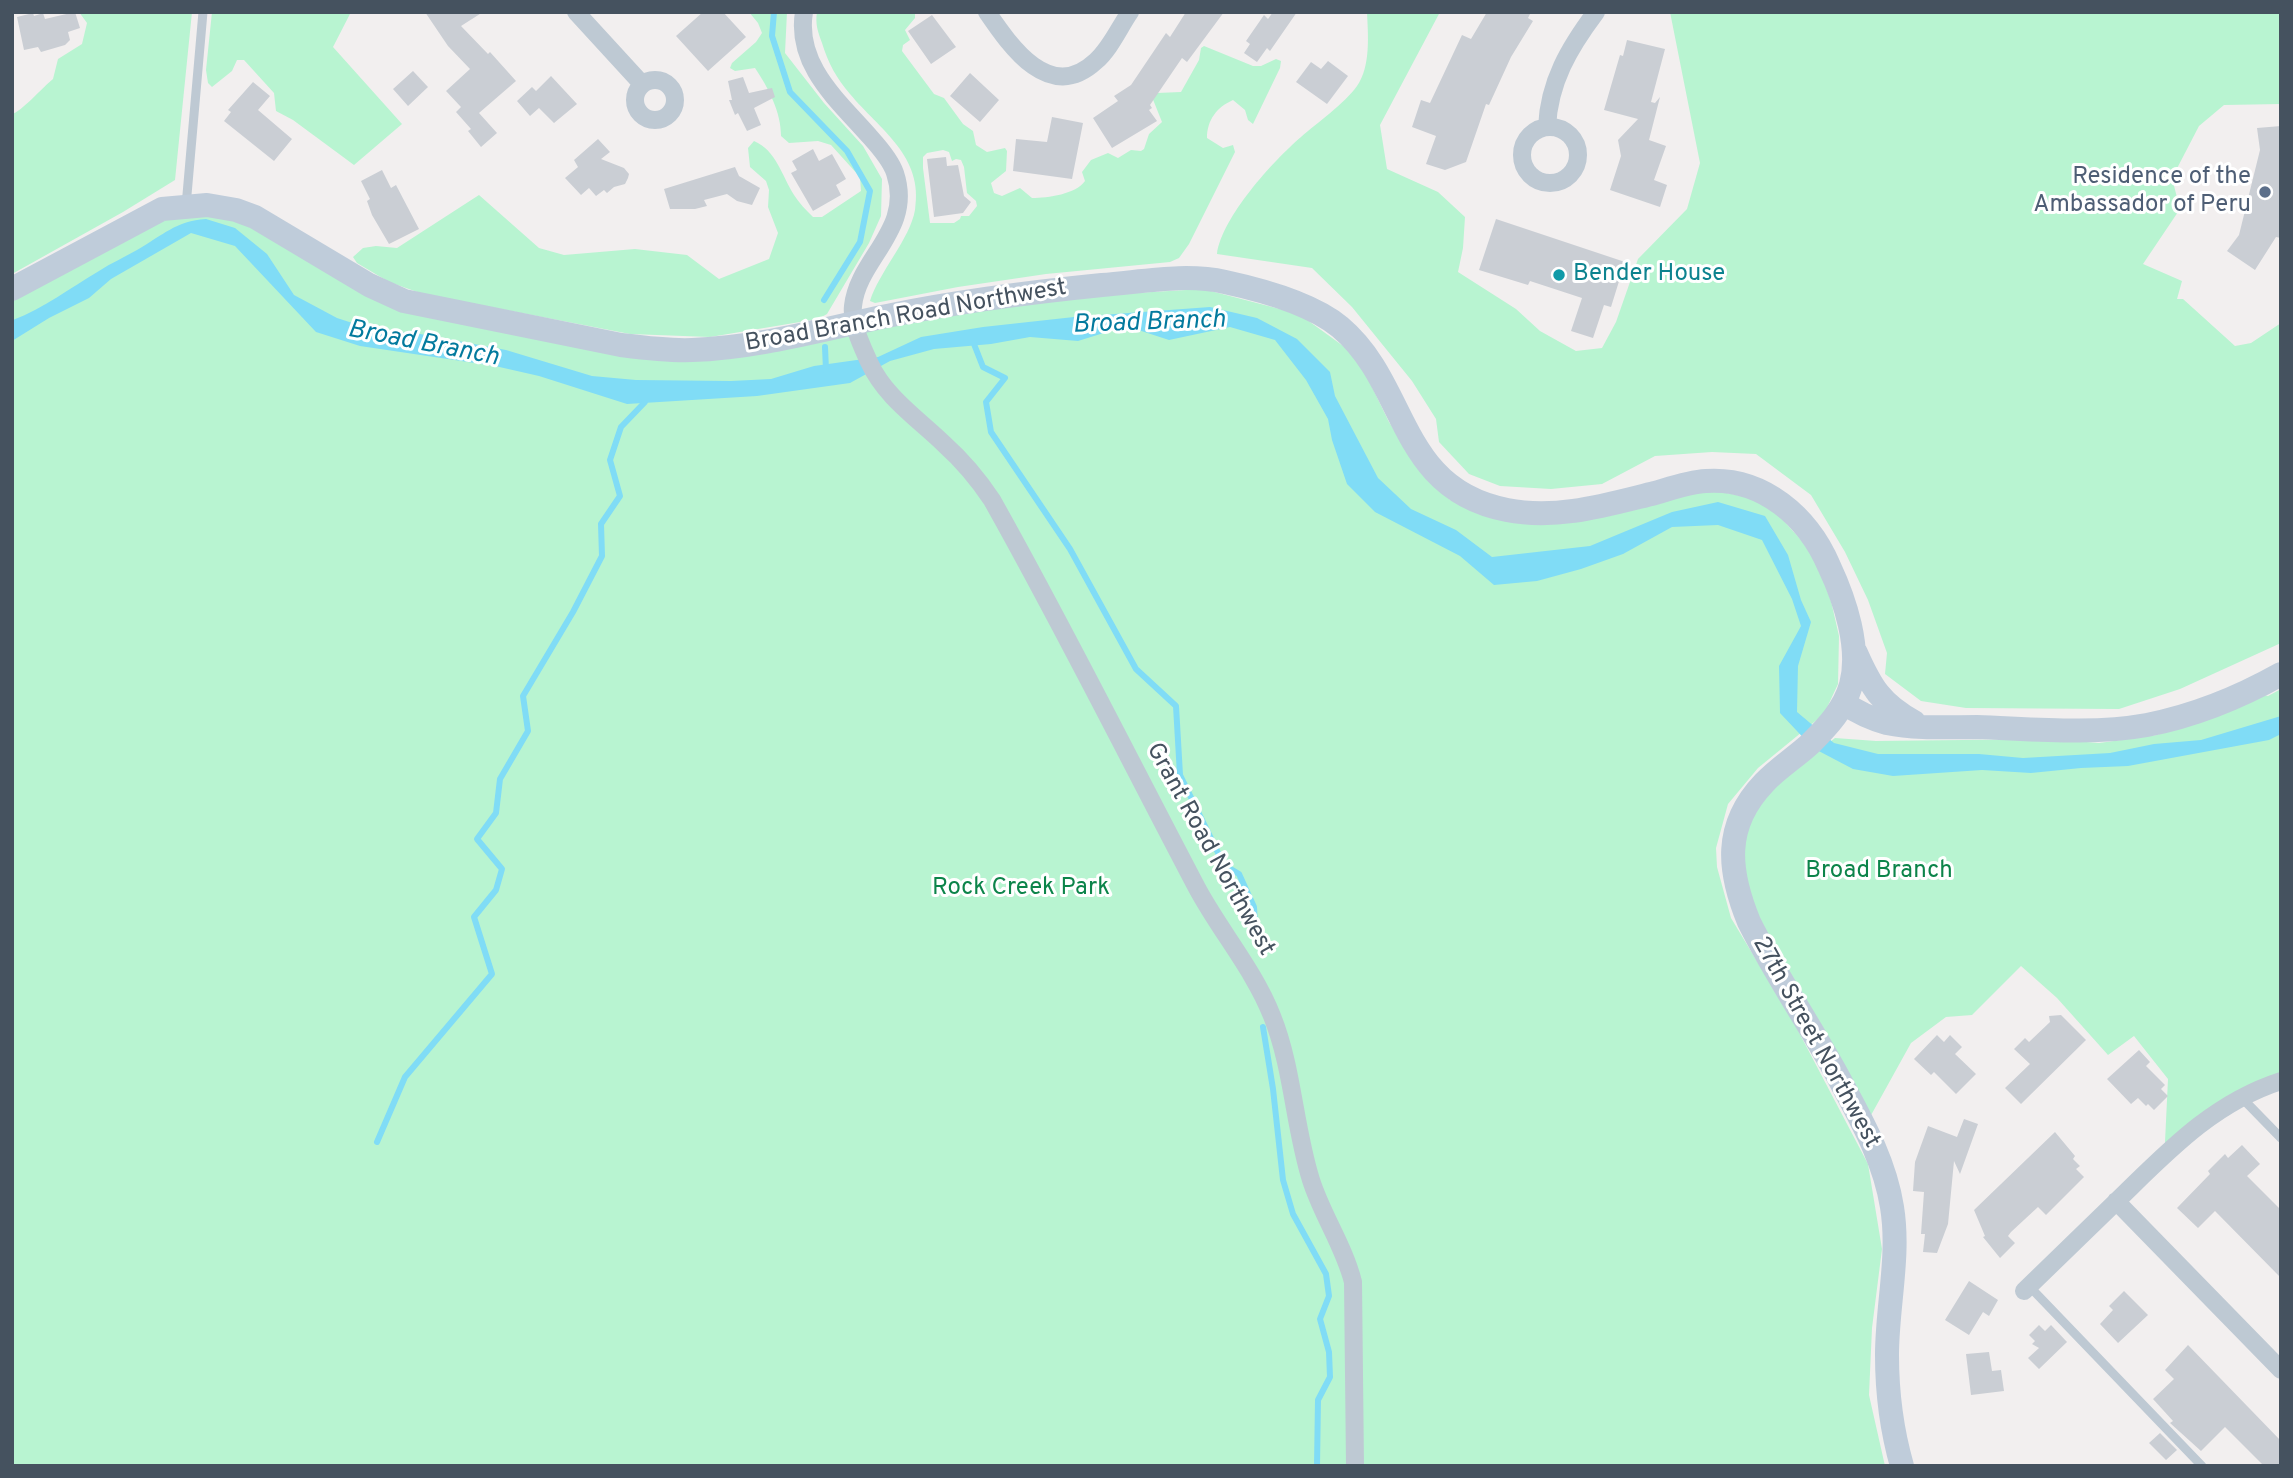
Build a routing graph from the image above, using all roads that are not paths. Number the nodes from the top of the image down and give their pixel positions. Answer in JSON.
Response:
{"nodes":[{"id":1,"x":203,"y":12,"type":"edge"},
{"id":2,"x":576,"y":12,"type":"edge"},
{"id":3,"x":804,"y":12,"type":"edge"},
{"id":4,"x":987,"y":12,"type":"edge"},
{"id":5,"x":1130,"y":12,"type":"edge"},
{"id":6,"x":1596,"y":12,"type":"edge"},
{"id":7,"x":642,"y":84,"type":"dead end"},
{"id":8,"x":1547,"y":127,"type":"dead end"},
{"id":9,"x":186,"y":206,"type":"junction"},
{"id":10,"x":12,"y":289,"type":"edge"},
{"id":11,"x":855,"y":323,"type":"junction"},
{"id":12,"x":1853,"y":646,"type":"junction"},
{"id":13,"x":2281,"y":674,"type":"edge"},
{"id":14,"x":1844,"y":703,"type":"junction"},
{"id":15,"x":1921,"y":726,"type":"junction"},
{"id":16,"x":2281,"y":1081,"type":"edge"},
{"id":17,"x":2241,"y":1097,"type":"junction"},
{"id":18,"x":2281,"y":1138,"type":"edge"},
{"id":19,"x":2116,"y":1201,"type":"junction"},
{"id":20,"x":2026,"y":1289,"type":"joint"},
{"id":21,"x":2281,"y":1370,"type":"edge"},
{"id":22,"x":1356,"y":1466,"type":"edge"},
{"id":23,"x":1902,"y":1466,"type":"edge"},
{"id":24,"x":2202,"y":1466,"type":"edge"}],
"edges":[{"from":1,"to":9,"type":"lane"},
{"from":2,"to":7,"type":"street"},
{"from":3,"to":11,"type":"street"},
{"from":4,"to":5,"type":"street"},
{"from":6,"to":8,"type":"street"},
{"from":9,"to":10,"type":"main road","name":"Broad Branch Road Northwest"},
{"from":9,"to":11,"type":"main road","name":"Broad Branch Road Northwest"},
{"from":11,"to":12,"type":"main road","name":"Broad Branch Road Northwest"},
{"from":11,"to":22,"type":"street","name":"Grant Road Northwest"},
{"from":12,"to":14,"type":"main road","name":"Broad Branch Road Northwest"},
{"from":12,"to":15,"type":"main road"},
{"from":13,"to":15,"type":"main road"},
{"from":14,"to":15,"type":"main road"},
{"from":14,"to":23,"type":"main road","name":"27th Street Northwest"},
{"from":16,"to":17,"type":"street"},
{"from":17,"to":18,"type":"lane"},
{"from":17,"to":19,"type":"street"},
{"from":19,"to":20,"type":"street"},
{"from":19,"to":21,"type":"street"},
{"from":20,"to":24,"type":"lane"}]}
